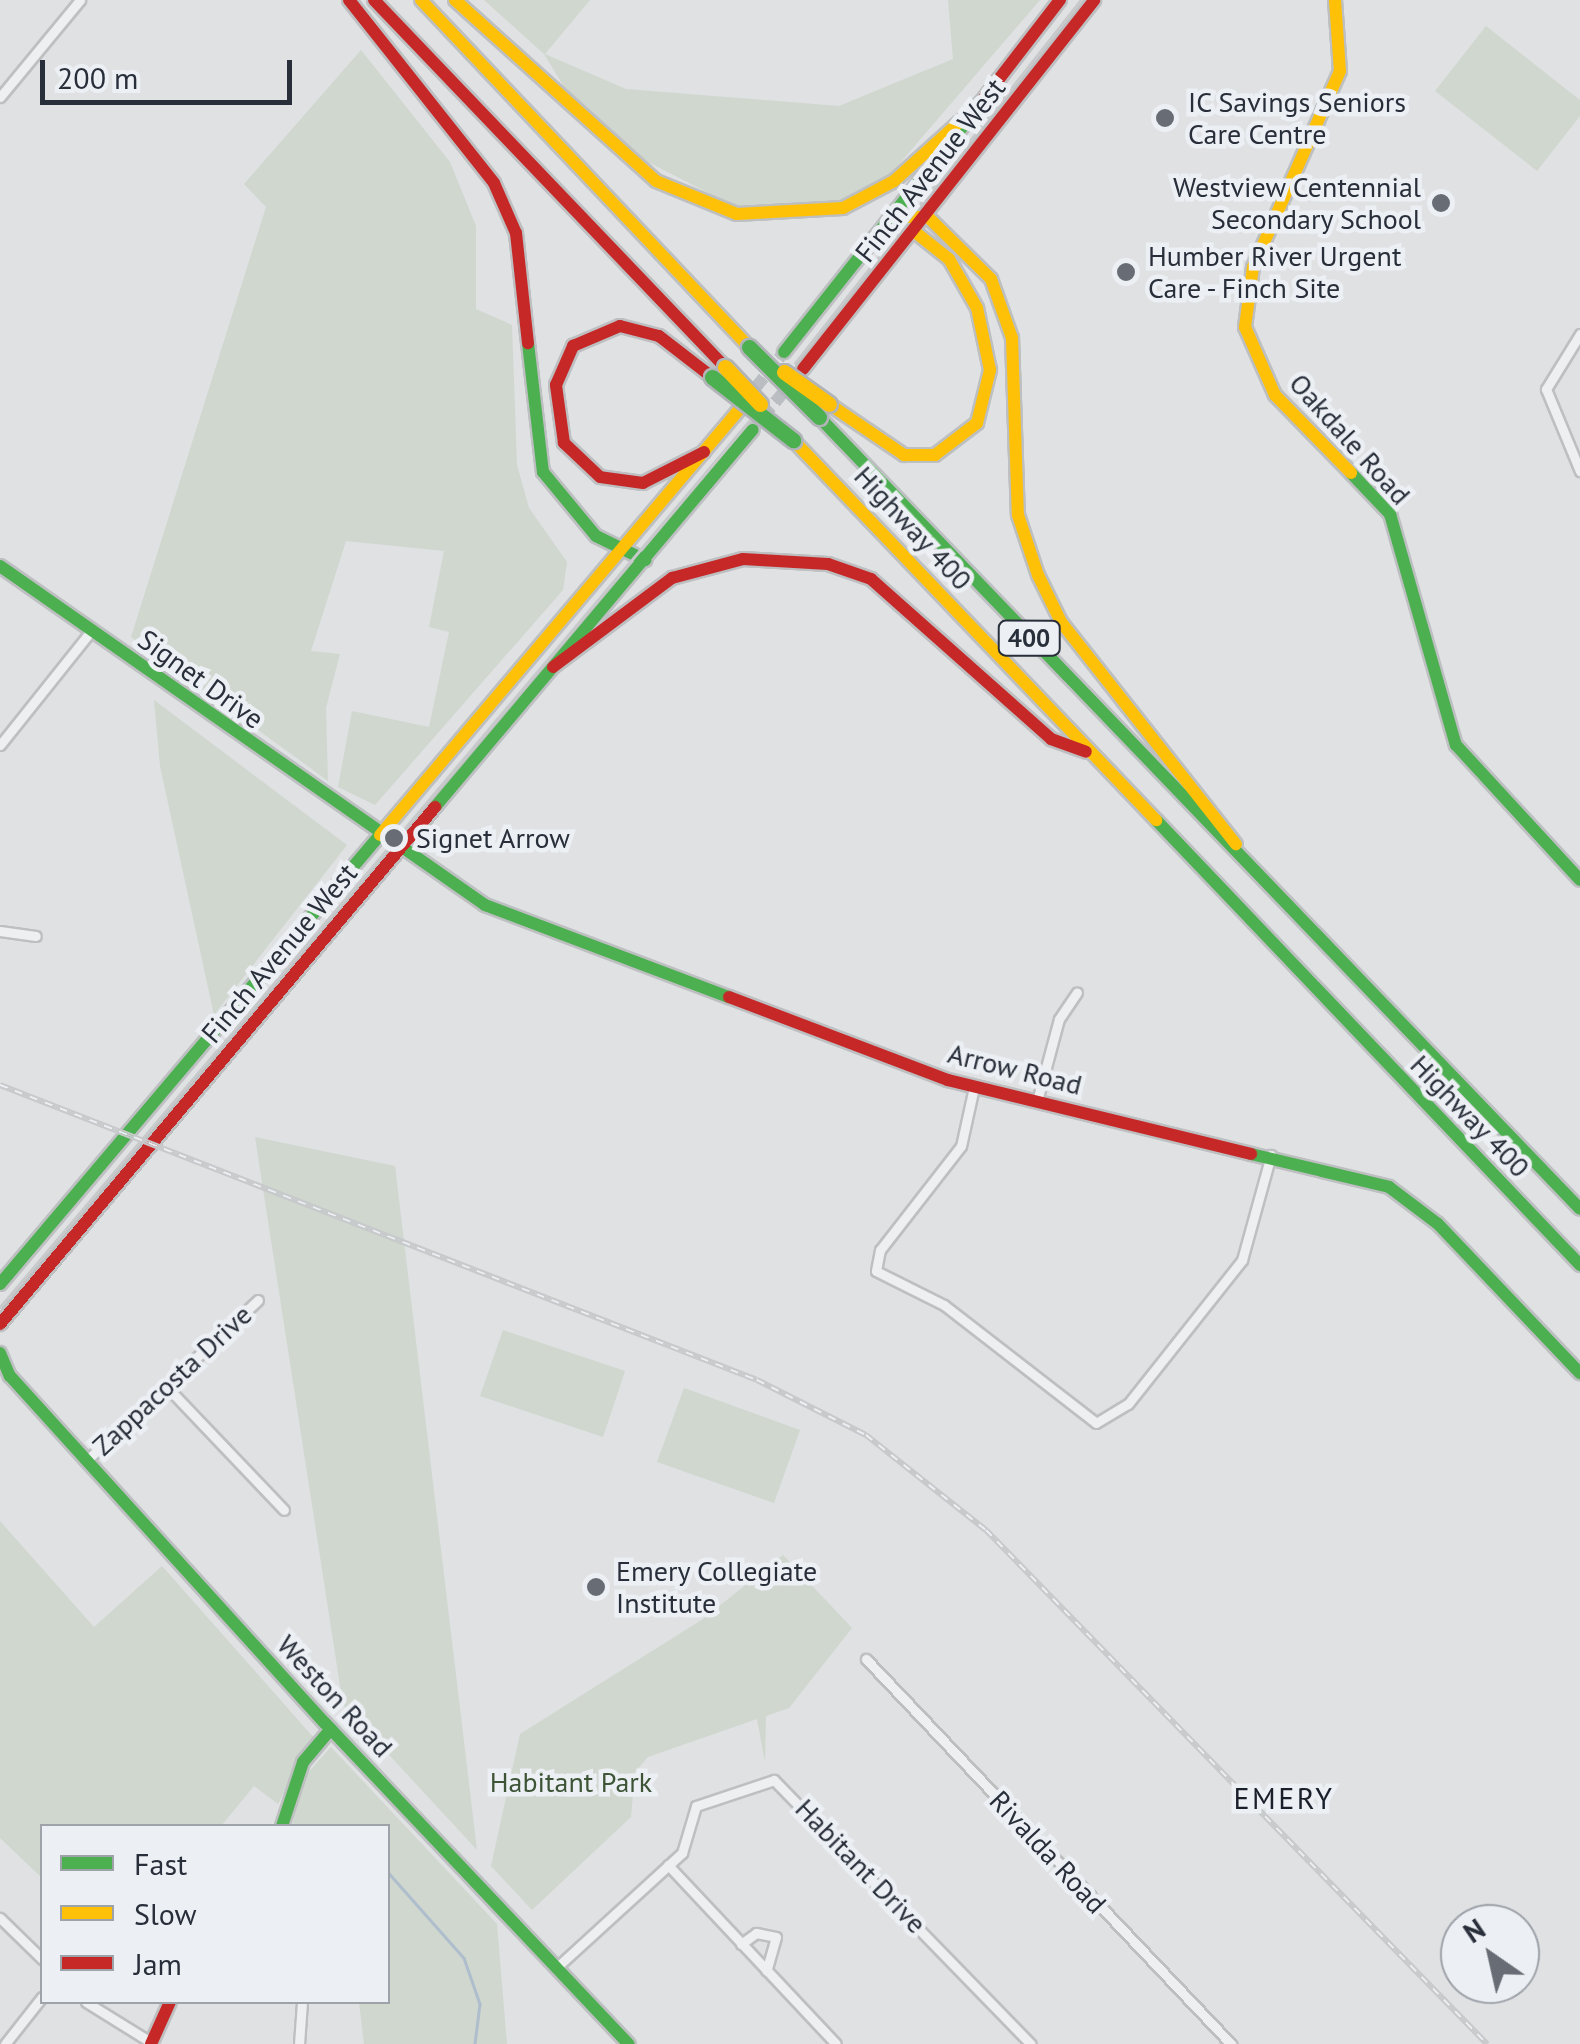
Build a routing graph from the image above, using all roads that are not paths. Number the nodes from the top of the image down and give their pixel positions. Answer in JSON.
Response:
{"nodes":[{"id":1,"x":80,"y":0,"type":"edge"},
{"id":2,"x":349,"y":0,"type":"edge"},
{"id":3,"x":374,"y":0,"type":"edge"},
{"id":4,"x":421,"y":0,"type":"edge"},
{"id":5,"x":455,"y":0,"type":"edge"},
{"id":6,"x":1060,"y":0,"type":"edge"},
{"id":7,"x":1094,"y":0,"type":"edge"},
{"id":8,"x":1335,"y":0,"type":"edge"},
{"id":9,"x":0,"y":97,"type":"edge"},
{"id":10,"x":984,"y":100,"type":"junction"},
{"id":11,"x":928,"y":216,"type":"junction"},
{"id":12,"x":892,"y":217,"type":"junction"},
{"id":13,"x":915,"y":232,"type":"junction"},
{"id":14,"x":1580,"y":334,"type":"edge"},
{"id":15,"x":784,"y":352,"type":"tunnel mouth"},
{"id":16,"x":803,"y":369,"type":"tunnel mouth"},
{"id":17,"x":719,"y":372,"type":"junction"},
{"id":18,"x":738,"y":411,"type":"tunnel mouth"},
{"id":19,"x":824,"y":411,"type":"junction"},
{"id":20,"x":752,"y":430,"type":"tunnel mouth"},
{"id":21,"x":704,"y":452,"type":"junction"},
{"id":22,"x":1580,"y":471,"type":"edge"},
{"id":23,"x":620,"y":549,"type":"junction"},
{"id":24,"x":645,"y":560,"type":"junction"},
{"id":25,"x":0,"y":566,"type":"edge"},
{"id":26,"x":91,"y":631,"type":"junction"},
{"id":27,"x":554,"y":667,"type":"junction"},
{"id":28,"x":0,"y":745,"type":"edge"},
{"id":29,"x":1090,"y":753,"type":"junction"},
{"id":30,"x":376,"y":830,"type":"junction"},
{"id":31,"x":400,"y":846,"type":"junction"},
{"id":32,"x":1242,"y":856,"type":"junction"},
{"id":33,"x":1580,"y":880,"type":"edge"},
{"id":34,"x":0,"y":931,"type":"edge"},
{"id":35,"x":36,"y":936,"type":"dead end"},
{"id":36,"x":1078,"y":992,"type":"dead end"},
{"id":37,"x":974,"y":1087,"type":"junction"},
{"id":38,"x":1037,"y":1101,"type":"junction"},
{"id":39,"x":1272,"y":1155,"type":"junction"},
{"id":40,"x":1580,"y":1210,"type":"edge"},
{"id":41,"x":1580,"y":1266,"type":"edge"},
{"id":42,"x":0,"y":1284,"type":"edge"},
{"id":43,"x":258,"y":1300,"type":"dead end"},
{"id":44,"x":0,"y":1324,"type":"edge"},
{"id":45,"x":0,"y":1353,"type":"edge"},
{"id":46,"x":1580,"y":1374,"type":"edge"},
{"id":47,"x":5,"y":1375,"type":"edge"},
{"id":48,"x":166,"y":1386,"type":"junction"},
{"id":49,"x":86,"y":1460,"type":"junction"},
{"id":50,"x":284,"y":1510,"type":"dead end"},
{"id":51,"x":866,"y":1659,"type":"dead end"},
{"id":52,"x":331,"y":1729,"type":"junction"},
{"id":53,"x":283,"y":1824,"type":"edge"},
{"id":54,"x":668,"y":1865,"type":"junction"},
{"id":55,"x":0,"y":1918,"type":"edge"},
{"id":56,"x":741,"y":1944,"type":"junction"},
{"id":57,"x":40,"y":1957,"type":"edge"},
{"id":58,"x":556,"y":1968,"type":"junction"},
{"id":59,"x":766,"y":1970,"type":"junction"},
{"id":60,"x":40,"y":2000,"type":"edge"},
{"id":61,"x":89,"y":2004,"type":"edge"},
{"id":62,"x":169,"y":2004,"type":"edge"},
{"id":63,"x":302,"y":2004,"type":"edge"},
{"id":64,"x":151,"y":2043,"type":"edge"},
{"id":65,"x":5,"y":2044,"type":"edge"},
{"id":66,"x":299,"y":2044,"type":"edge"},
{"id":67,"x":629,"y":2044,"type":"edge"},
{"id":68,"x":836,"y":2044,"type":"edge"},
{"id":69,"x":1031,"y":2044,"type":"edge"},
{"id":70,"x":1231,"y":2044,"type":"edge"}],
"edges":[{"from":1,"to":9,"type":"street"},
{"from":2,"to":23,"type":"main road"},
{"from":3,"to":17,"type":"main road","name":"Highway 400","number":"400"},
{"from":4,"to":19,"type":"main road","bridge":true},
{"from":5,"to":10,"type":"main road"},
{"from":6,"to":10,"type":"main road","name":"Finch Avenue West"},
{"from":7,"to":11,"type":"main road","name":"Finch Avenue West"},
{"from":8,"to":33,"type":"main road","name":"Oakdale Road"},
{"from":10,"to":12,"type":"main road","name":"Finch Avenue West"},
{"from":11,"to":12,"type":"main road"},
{"from":11,"to":13,"type":"main road","name":"Finch Avenue West"},
{"from":11,"to":32,"type":"main road"},
{"from":12,"to":15,"type":"main road","name":"Finch Avenue West"},
{"from":13,"to":16,"type":"main road","name":"Finch Avenue West"},
{"from":13,"to":19,"type":"main road"},
{"from":14,"to":22,"type":"street"},
{"from":17,"to":21,"type":"main road"},
{"from":17,"to":29,"type":"main road","name":"Highway 400","number":"400","bridge":true},
{"from":18,"to":21,"type":"main road","name":"Finch Avenue West"},
{"from":19,"to":32,"type":"main road","name":"Highway 400","number":"400"},
{"from":20,"to":24,"type":"main road","name":"Finch Avenue West"},
{"from":21,"to":23,"type":"main road","name":"Finch Avenue West"},
{"from":23,"to":24,"type":"main road"},
{"from":23,"to":30,"type":"main road","name":"Finch Avenue West"},
{"from":24,"to":27,"type":"main road","name":"Finch Avenue West"},
{"from":25,"to":26,"type":"main road","name":"Signet Drive"},
{"from":26,"to":28,"type":"street"},
{"from":26,"to":30,"type":"main road","name":"Signet Drive"},
{"from":27,"to":29,"type":"main road"},
{"from":27,"to":31,"type":"main road","name":"Finch Avenue West"},
{"from":29,"to":41,"type":"main road","name":"Highway 400","number":"400"},
{"from":30,"to":31,"type":"main road","name":"Signet Drive"},
{"from":30,"to":42,"type":"main road","name":"Finch Avenue West"},
{"from":31,"to":37,"type":"main road","name":"Arrow Road"},
{"from":31,"to":44,"type":"main road","name":"Finch Avenue West"},
{"from":32,"to":40,"type":"main road","name":"Highway 400","number":"400"},
{"from":34,"to":35,"type":"street"},
{"from":36,"to":38,"type":"street"},
{"from":37,"to":38,"type":"main road","name":"Arrow Road"},
{"from":37,"to":39,"type":"street"},
{"from":38,"to":39,"type":"main road","name":"Arrow Road"},
{"from":39,"to":46,"type":"main road","name":"Arrow Road"},
{"from":43,"to":48,"type":"street","name":"Zappacosta Drive"},
{"from":45,"to":47,"type":"main road","name":"Weston Road"},
{"from":47,"to":49,"type":"main road","name":"Weston Road"},
{"from":48,"to":49,"type":"street","name":"Zappacosta Drive"},
{"from":48,"to":50,"type":"street"},
{"from":49,"to":52,"type":"main road","name":"Weston Road"},
{"from":51,"to":70,"type":"street","name":"Rivalda Road"},
{"from":52,"to":53,"type":"main road"},
{"from":52,"to":58,"type":"main road","name":"Weston Road"},
{"from":54,"to":56,"type":"street"},
{"from":54,"to":58,"type":"street","name":"Habitant Drive"},
{"from":54,"to":69,"type":"street","name":"Habitant Drive"},
{"from":55,"to":57,"type":"street"},
{"from":56,"to":59,"type":"street"},
{"from":56,"to":59,"type":"street"},
{"from":58,"to":67,"type":"main road","name":"Weston Road"},
{"from":59,"to":68,"type":"street"},
{"from":60,"to":65,"type":"street"},
{"from":61,"to":64,"type":"street"},
{"from":62,"to":64,"type":"main road"},
{"from":63,"to":66,"type":"street"}]}
